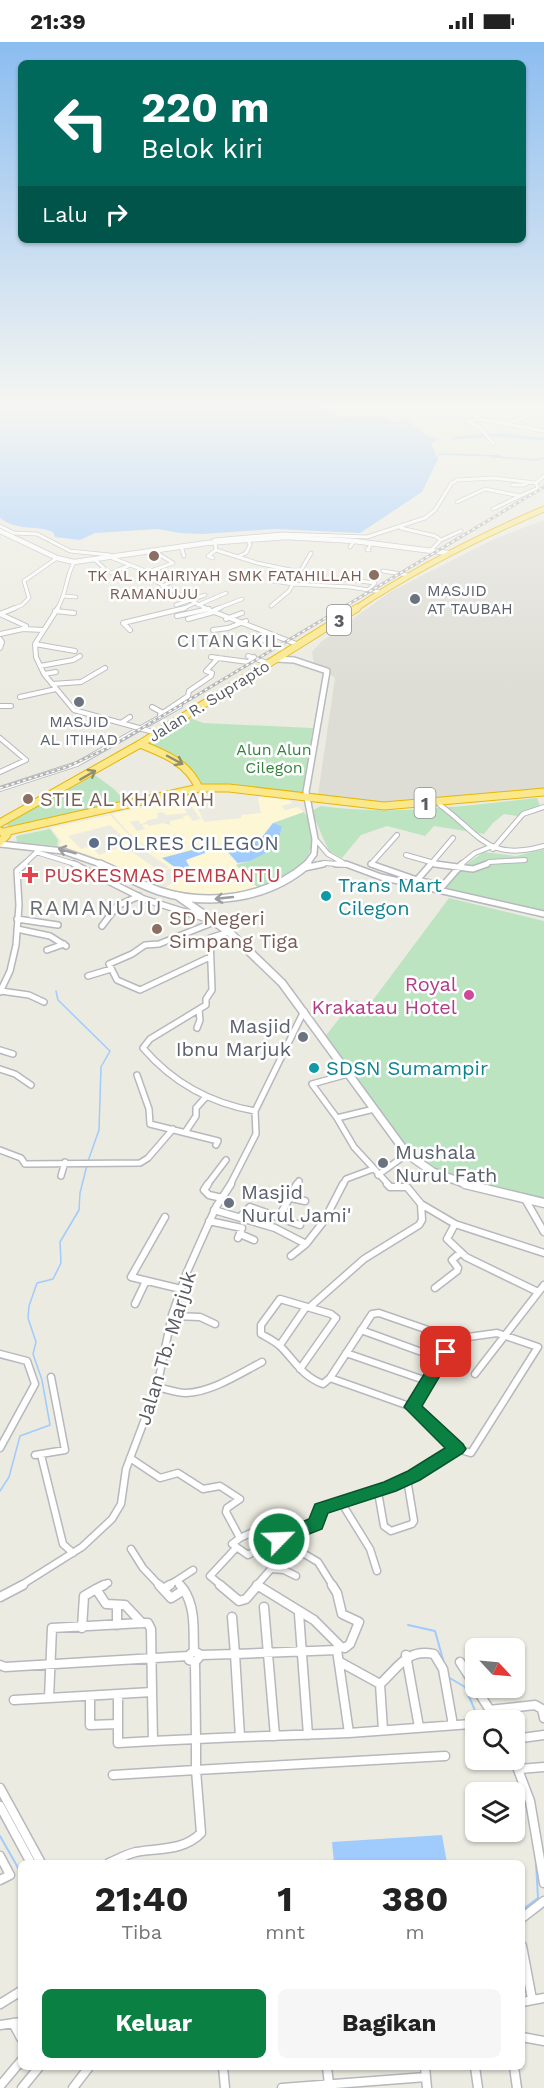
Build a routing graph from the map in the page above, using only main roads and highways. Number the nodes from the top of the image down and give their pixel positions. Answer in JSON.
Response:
{"nodes":[{"id":1,"x":544,"y":509,"type":"edge"},
{"id":2,"x":140,"y":744,"type":"junction"},
{"id":3,"x":199,"y":788,"type":"junction"},
{"id":4,"x":543,"y":795,"type":"edge"},
{"id":5,"x":307,"y":800,"type":"junction"},
{"id":6,"x":0,"y":824,"type":"edge"},
{"id":7,"x":4,"y":833,"type":"edge"},
{"id":8,"x":0,"y":843,"type":"edge"}],
"edges":[{"from":1,"to":2,"type":"highway","name":"Jalan R. Suprapto","number":"3"},
{"from":2,"to":3,"type":"highway","one_way":true},
{"from":6,"to":2,"type":"highway","name":"Jalan R. Suprapto","number":"3","one_way":true},
{"from":3,"to":5,"type":"highway","number":"1"},
{"from":3,"to":7,"type":"highway","number":"1"},
{"from":4,"to":5,"type":"highway","number":"1"},
{"from":4,"to":5,"type":"highway","number":"1"},
{"from":5,"to":7,"type":"highway","number":"1"},
{"from":7,"to":8,"type":"highway"}]}
